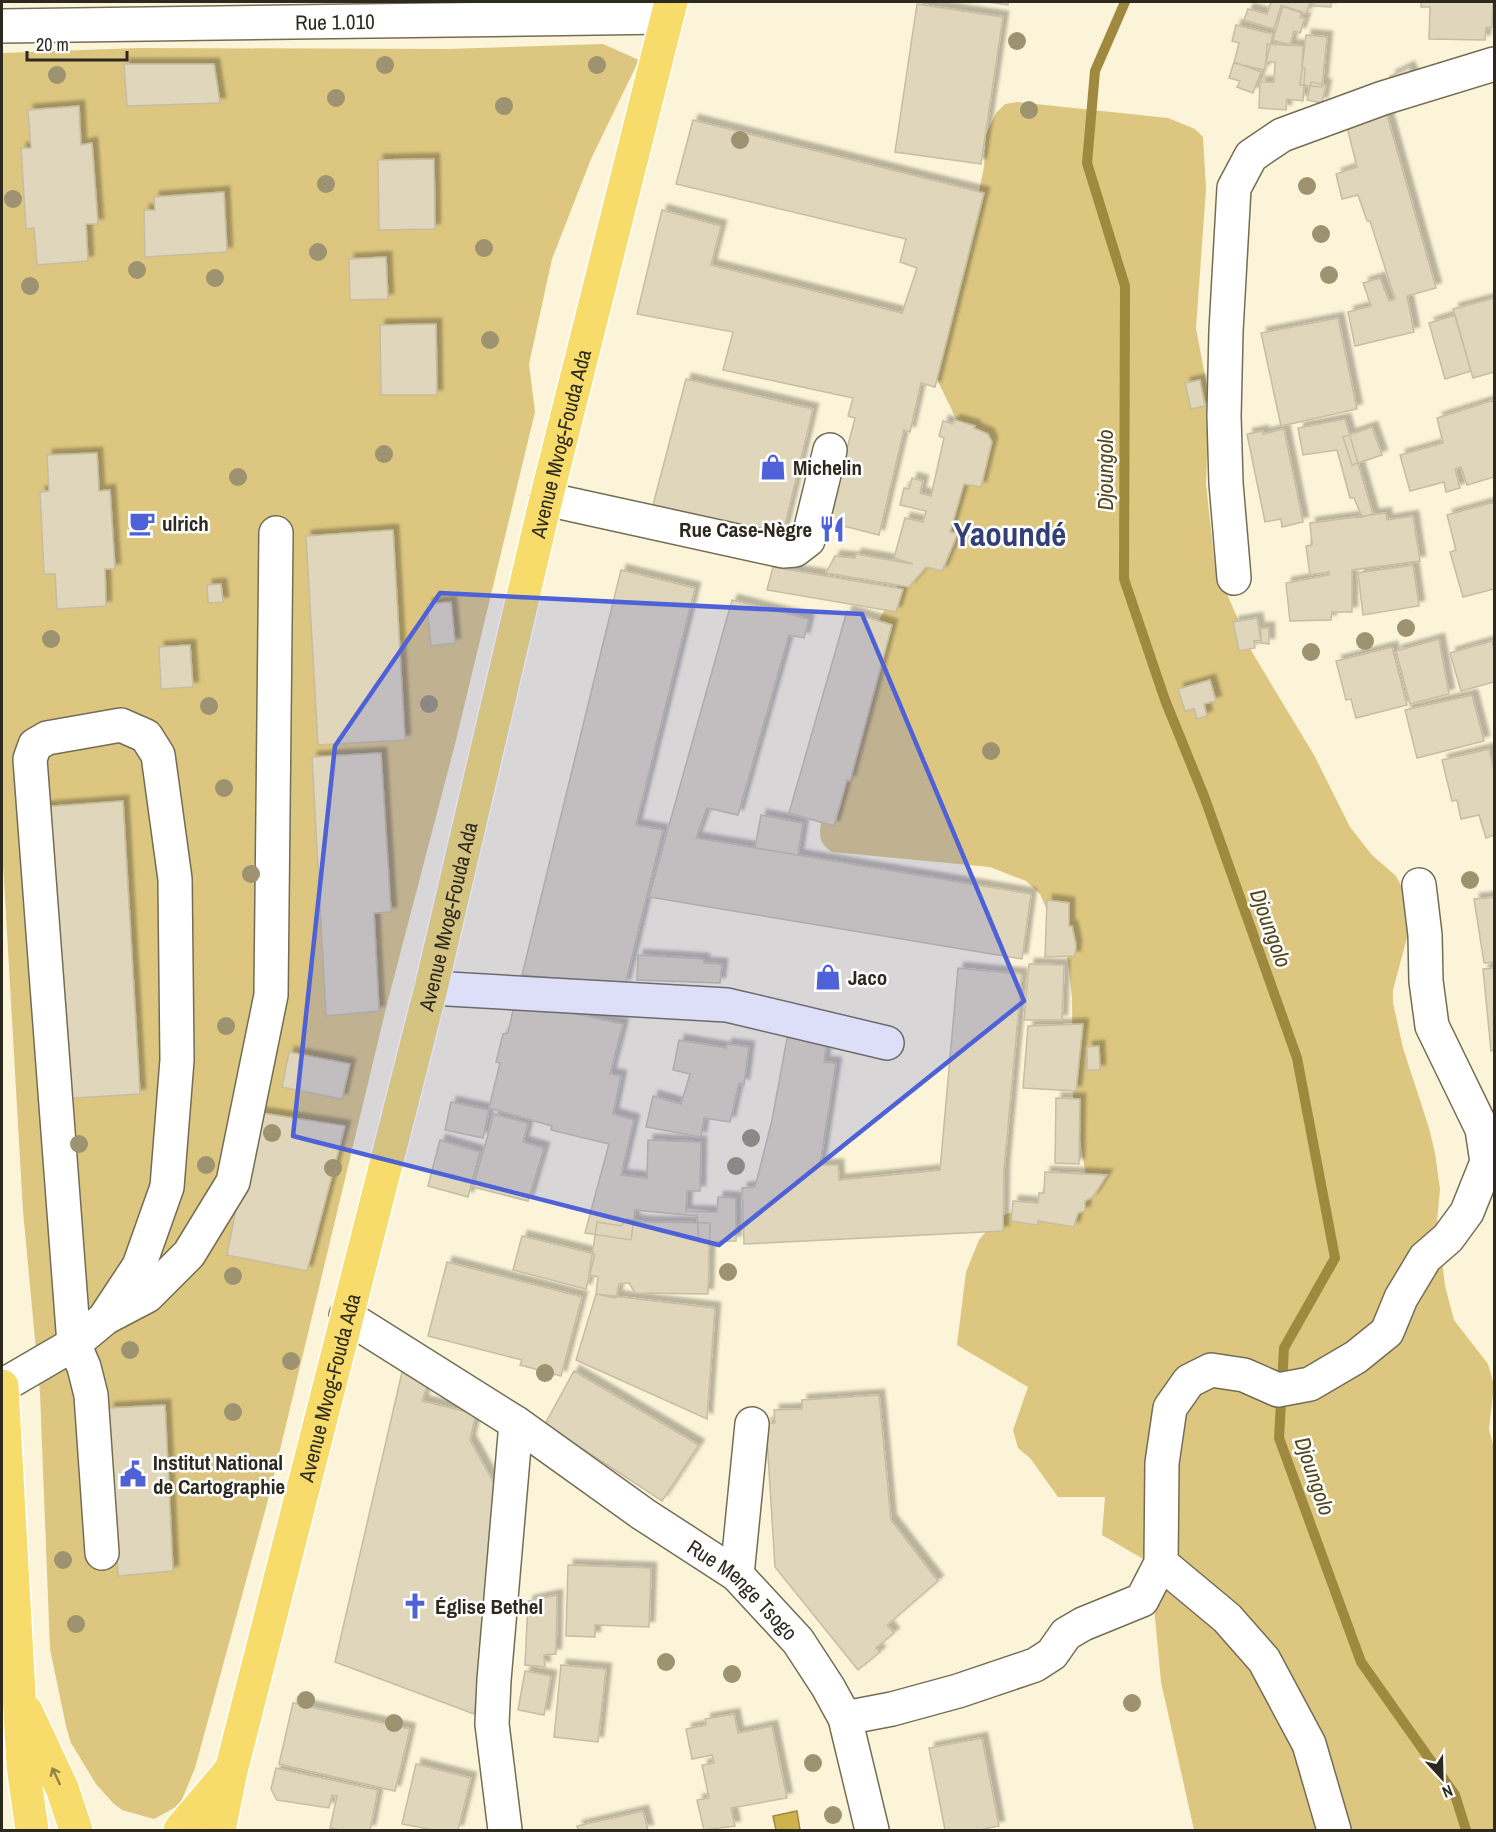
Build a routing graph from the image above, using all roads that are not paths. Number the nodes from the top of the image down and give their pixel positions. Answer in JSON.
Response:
{"nodes":[{"id":1,"x":669,"y":9,"type":"edge"},
{"id":2,"x":2,"y":26,"type":"edge"},
{"id":3,"x":1494,"y":64,"type":"edge"},
{"id":4,"x":830,"y":450,"type":"dead end"},
{"id":5,"x":546,"y":499,"type":"junction"},
{"id":6,"x":276,"y":533,"type":"dead end"},
{"id":7,"x":1234,"y":578,"type":"dead end"},
{"id":8,"x":1419,"y":885,"type":"dead end"},
{"id":9,"x":431,"y":988,"type":"junction"},
{"id":10,"x":888,"y":1043,"type":"dead end"},
{"id":11,"x":346,"y":1316,"type":"junction"},
{"id":12,"x":104,"y":1318,"type":"junction"},
{"id":13,"x":74,"y":1344,"type":"junction"},
{"id":14,"x":2,"y":1386,"type":"edge"},
{"id":15,"x":516,"y":1423,"type":"junction"},
{"id":16,"x":752,"y":1424,"type":"dead end"},
{"id":17,"x":102,"y":1553,"type":"dead end"},
{"id":18,"x":1161,"y":1563,"type":"junction"},
{"id":19,"x":737,"y":1575,"type":"junction"},
{"id":20,"x":19,"y":1697,"type":"junction"},
{"id":21,"x":845,"y":1718,"type":"junction"},
{"id":22,"x":231,"y":1771,"type":"junction"},
{"id":23,"x":32,"y":1830,"type":"edge"},
{"id":24,"x":76,"y":1830,"type":"edge"},
{"id":25,"x":180,"y":1830,"type":"edge"},
{"id":26,"x":219,"y":1830,"type":"edge"},
{"id":27,"x":505,"y":1830,"type":"edge"},
{"id":28,"x":872,"y":1830,"type":"edge"},
{"id":29,"x":1334,"y":1830,"type":"edge"}],
"edges":[{"from":1,"to":2,"type":"street","name":"Rue 1.010"},
{"from":1,"to":5,"type":"main road","name":"Avenue Mvog-Fouda Ada"},
{"from":3,"to":7,"type":"street"},
{"from":4,"to":5,"type":"street"},
{"from":5,"to":9,"type":"main road","name":"Avenue Mvog-Fouda Ada"},
{"from":6,"to":12,"type":"street"},
{"from":8,"to":18,"type":"street"},
{"from":9,"to":10,"type":"street"},
{"from":9,"to":11,"type":"main road","name":"Avenue Mvog-Fouda Ada"},
{"from":11,"to":15,"type":"street","name":"Rue Menge Tsogo"},
{"from":11,"to":22,"type":"main road","name":"Avenue Mvog-Fouda Ada"},
{"from":12,"to":13,"type":"street"},
{"from":12,"to":13,"type":"street"},
{"from":13,"to":14,"type":"street"},
{"from":13,"to":17,"type":"street"},
{"from":14,"to":20,"type":"main road"},
{"from":15,"to":19,"type":"street","name":"Rue Menge Tsogo"},
{"from":15,"to":27,"type":"street"},
{"from":16,"to":19,"type":"street"},
{"from":18,"to":21,"type":"street"},
{"from":18,"to":29,"type":"street"},
{"from":19,"to":21,"type":"street","name":"Rue Menge Tsogo"},
{"from":20,"to":23,"type":"main road"},
{"from":24,"to":20,"type":"main road","one_way":true},
{"from":21,"to":28,"type":"street","name":"Rue Menge Tsogo"},
{"from":22,"to":25,"type":"main road"},
{"from":22,"to":26,"type":"main road","name":"Avenue Mvog-Fouda Ada"}]}
